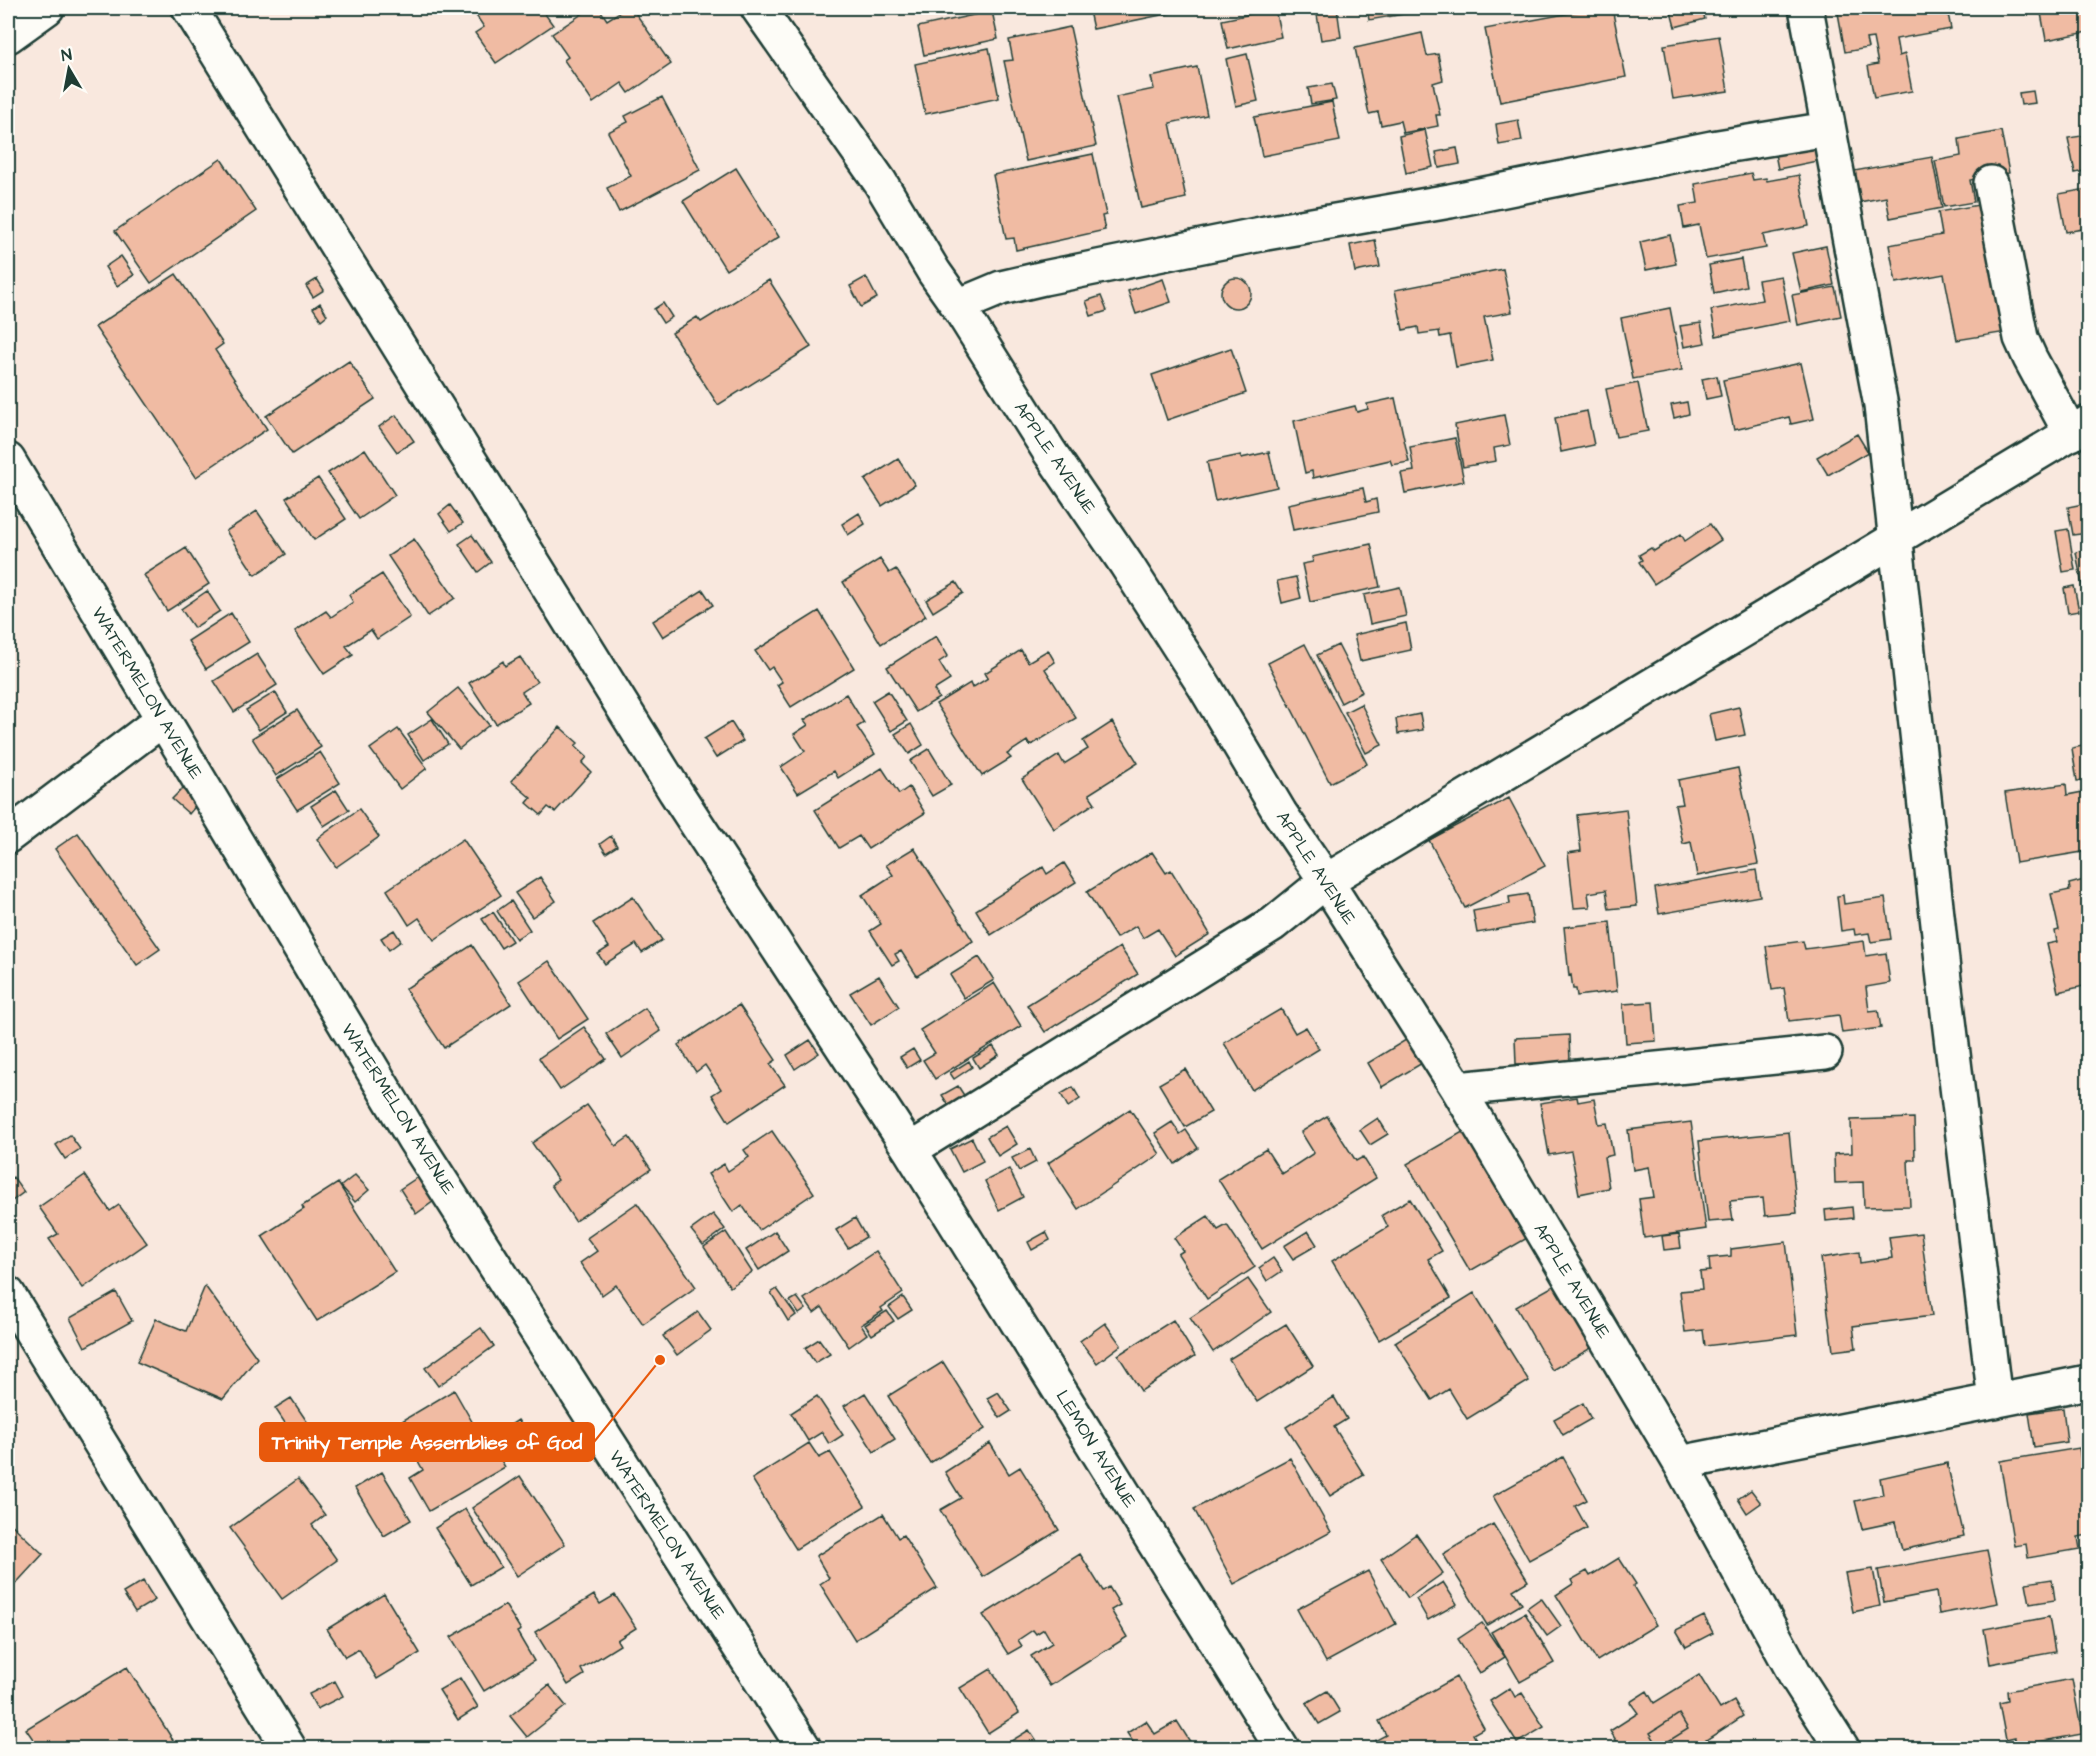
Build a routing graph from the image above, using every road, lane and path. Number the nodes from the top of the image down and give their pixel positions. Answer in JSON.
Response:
{"nodes":[{"id":1,"x":47,"y":8,"type":"edge"},
{"id":2,"x":189,"y":8,"type":"edge"},
{"id":3,"x":758,"y":8,"type":"edge"},
{"id":4,"x":1806,"y":8,"type":"edge"},
{"id":5,"x":8,"y":36,"type":"edge"},
{"id":6,"x":1828,"y":129,"type":"junction"},
{"id":7,"x":1991,"y":183,"type":"dead end"},
{"id":8,"x":958,"y":306,"type":"junction"},
{"id":9,"x":2080,"y":429,"type":"edge"},
{"id":10,"x":8,"y":460,"type":"edge"},
{"id":11,"x":1894,"y":541,"type":"junction"},
{"id":12,"x":162,"y":719,"type":"junction"},
{"id":13,"x":8,"y":836,"type":"edge"},
{"id":14,"x":1326,"y":881,"type":"junction"},
{"id":15,"x":1825,"y":1052,"type":"dead end"},
{"id":16,"x":1458,"y":1089,"type":"junction"},
{"id":17,"x":910,"y":1150,"type":"junction"},
{"id":18,"x":12,"y":1311,"type":"edge"},
{"id":19,"x":2088,"y":1382,"type":"edge"},
{"id":20,"x":1995,"y":1401,"type":"junction"},
{"id":21,"x":1680,"y":1463,"type":"junction"},
{"id":22,"x":289,"y":1749,"type":"edge"},
{"id":23,"x":804,"y":1749,"type":"edge"},
{"id":24,"x":1282,"y":1749,"type":"edge"},
{"id":25,"x":1842,"y":1749,"type":"edge"}],
"edges":[{"from":1,"to":5,"type":"street"},
{"from":2,"to":17,"type":"street","name":"LEMON AVENUE"},
{"from":3,"to":8,"type":"street","name":"APPLE AVENUE"},
{"from":4,"to":6,"type":"street"},
{"from":6,"to":8,"type":"street"},
{"from":6,"to":11,"type":"street"},
{"from":7,"to":9,"type":"street"},
{"from":8,"to":14,"type":"street","name":"APPLE AVENUE"},
{"from":9,"to":11,"type":"street"},
{"from":10,"to":12,"type":"street","name":"WATERMELON AVENUE"},
{"from":11,"to":14,"type":"street"},
{"from":11,"to":20,"type":"street"},
{"from":12,"to":13,"type":"street"},
{"from":12,"to":23,"type":"street","name":"WATERMELON AVENUE"},
{"from":14,"to":16,"type":"street","name":"APPLE AVENUE"},
{"from":14,"to":17,"type":"street"},
{"from":15,"to":16,"type":"street"},
{"from":16,"to":21,"type":"street","name":"APPLE AVENUE"},
{"from":17,"to":24,"type":"street","name":"LEMON AVENUE"},
{"from":18,"to":22,"type":"street"},
{"from":19,"to":20,"type":"street"},
{"from":20,"to":21,"type":"street"},
{"from":21,"to":25,"type":"street","name":"APPLE AVENUE"}]}
